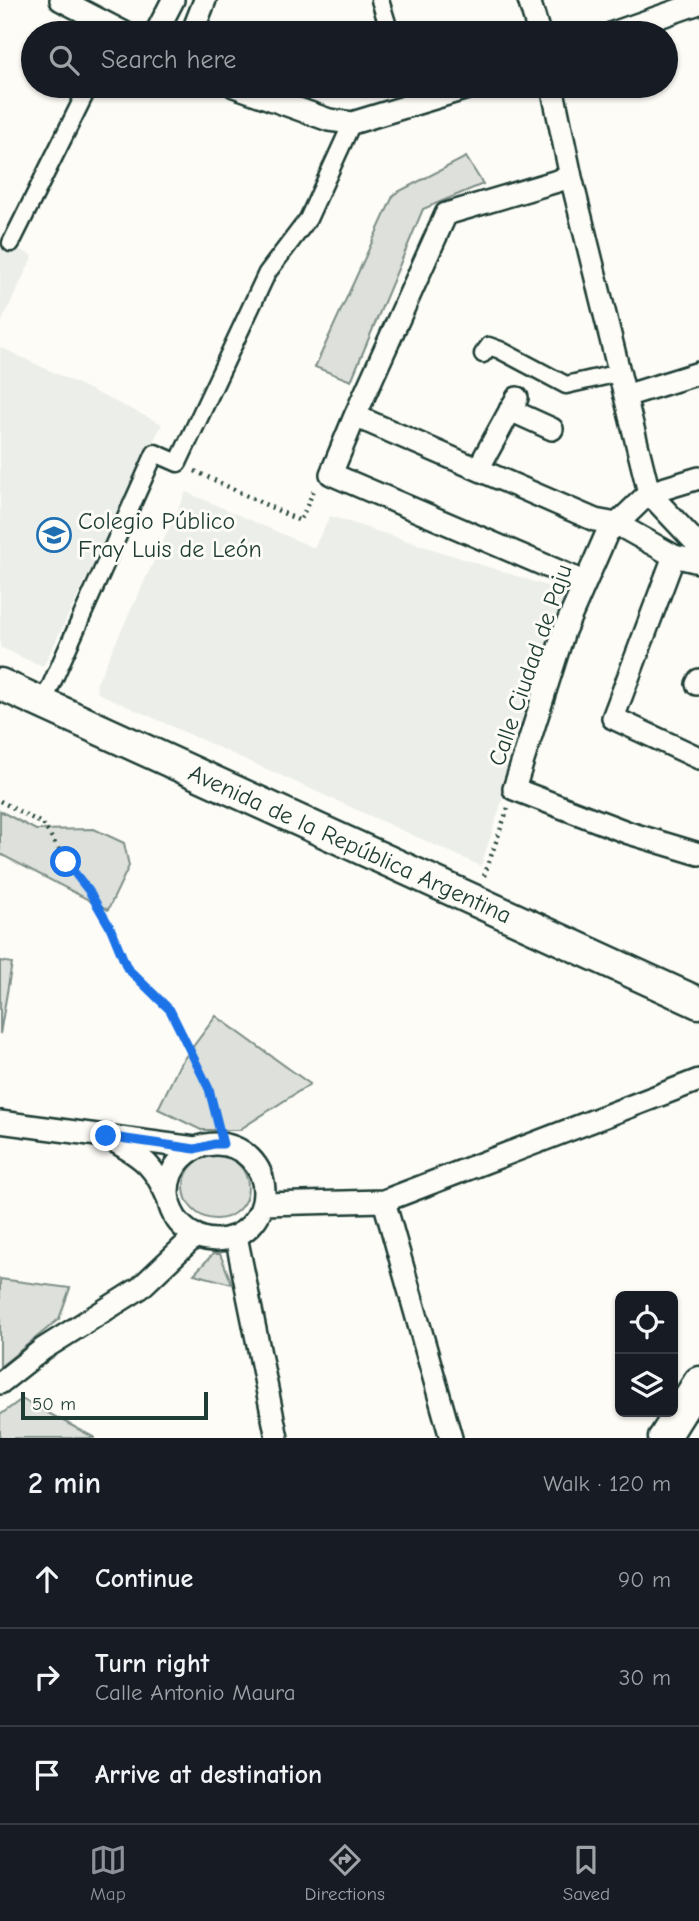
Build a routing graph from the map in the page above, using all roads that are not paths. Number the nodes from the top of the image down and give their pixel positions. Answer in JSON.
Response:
{"nodes":[{"id":1,"x":61,"y":0,"type":"edge"},
{"id":2,"x":173,"y":0,"type":"edge"},
{"id":3,"x":205,"y":0,"type":"edge"},
{"id":4,"x":380,"y":0,"type":"edge"},
{"id":5,"x":529,"y":0,"type":"edge"},
{"id":6,"x":699,"y":4,"type":"edge"},
{"id":7,"x":99,"y":21,"type":"edge"},
{"id":8,"x":162,"y":21,"type":"edge"},
{"id":9,"x":197,"y":21,"type":"edge"},
{"id":10,"x":386,"y":21,"type":"edge"},
{"id":11,"x":535,"y":21,"type":"edge"},
{"id":12,"x":649,"y":21,"type":"edge"},
{"id":13,"x":83,"y":98,"type":"edge"},
{"id":14,"x":267,"y":98,"type":"edge"},
{"id":15,"x":404,"y":98,"type":"edge"},
{"id":16,"x":555,"y":98,"type":"edge"},
{"id":17,"x":352,"y":123,"type":"junction"},
{"id":18,"x":571,"y":177,"type":"junction"},
{"id":19,"x":11,"y":243,"type":"dead end"},
{"id":20,"x":483,"y":354,"type":"dead end"},
{"id":21,"x":619,"y":373,"type":"junction"},
{"id":22,"x":699,"y":373,"type":"edge"},
{"id":23,"x":625,"y":396,"type":"junction"},
{"id":24,"x":355,"y":416,"type":"junction"},
{"id":25,"x":552,"y":429,"type":"dead end"},
{"id":26,"x":478,"y":469,"type":"junction"},
{"id":27,"x":699,"y":478,"type":"edge"},
{"id":28,"x":649,"y":493,"type":"junction"},
{"id":29,"x":617,"y":524,"type":"junction"},
{"id":30,"x":699,"y":546,"type":"edge"},
{"id":31,"x":674,"y":555,"type":"junction"},
{"id":32,"x":699,"y":562,"type":"edge"},
{"id":33,"x":584,"y":582,"type":"junction"},
{"id":34,"x":0,"y":684,"type":"edge"},
{"id":35,"x":43,"y":703,"type":"junction"},
{"id":36,"x":699,"y":758,"type":"edge"},
{"id":37,"x":699,"y":855,"type":"edge"},
{"id":38,"x":699,"y":1003,"type":"edge"},
{"id":39,"x":699,"y":1080,"type":"edge"},
{"id":40,"x":0,"y":1122,"type":"edge"},
{"id":41,"x":106,"y":1136,"type":"junction"},
{"id":42,"x":195,"y":1149,"type":"junction"},
{"id":43,"x":169,"y":1200,"type":"junction"},
{"id":44,"x":384,"y":1201,"type":"junction"},
{"id":45,"x":263,"y":1204,"type":"junction"},
{"id":46,"x":196,"y":1236,"type":"junction"},
{"id":47,"x":236,"y":1236,"type":"junction"},
{"id":48,"x":699,"y":1382,"type":"edge"},
{"id":49,"x":0,"y":1383,"type":"edge"},
{"id":50,"x":276,"y":1438,"type":"edge"},
{"id":51,"x":451,"y":1438,"type":"edge"},
{"id":52,"x":664,"y":1438,"type":"edge"}],
"edges":[{"from":1,"to":7,"type":"street"},
{"from":2,"to":8,"type":"street"},
{"from":3,"to":9,"type":"street"},
{"from":4,"to":10,"type":"street"},
{"from":5,"to":11,"type":"street"},
{"from":6,"to":12,"type":"street"},
{"from":13,"to":19,"type":"street"},
{"from":14,"to":17,"type":"street"},
{"from":15,"to":17,"type":"street"},
{"from":16,"to":18,"type":"street"},
{"from":17,"to":35,"type":"street"},
{"from":18,"to":21,"type":"street"},
{"from":18,"to":24,"type":"street"},
{"from":20,"to":21,"type":"street"},
{"from":21,"to":23,"type":"street"},
{"from":22,"to":23,"type":"street"},
{"from":23,"to":28,"type":"street"},
{"from":24,"to":26,"type":"street"},
{"from":24,"to":33,"type":"street"},
{"from":25,"to":26,"type":"street"},
{"from":26,"to":29,"type":"street"},
{"from":27,"to":28,"type":"street"},
{"from":28,"to":29,"type":"street","name":"Calle Ciudad de Paju"},
{"from":28,"to":30,"type":"street"},
{"from":29,"to":31,"type":"street"},
{"from":29,"to":33,"type":"street","name":"Calle Ciudad de Paju"},
{"from":31,"to":32,"type":"street"},
{"from":31,"to":36,"type":"street"},
{"from":33,"to":37,"type":"street","name":"Calle Ciudad de Paju"},
{"from":34,"to":35,"type":"main road","name":"Avenida de la República Argentina"},
{"from":35,"to":38,"type":"main road","name":"Avenida de la República Argentina"},
{"from":39,"to":44,"type":"street"},
{"from":40,"to":41,"type":"street"},
{"from":41,"to":42,"type":"street"},
{"from":41,"to":43,"type":"street"},
{"from":42,"to":43,"type":"street"},
{"from":42,"to":45,"type":"street"},
{"from":43,"to":46,"type":"street"},
{"from":44,"to":45,"type":"street"},
{"from":44,"to":51,"type":"street"},
{"from":45,"to":47,"type":"street"},
{"from":46,"to":47,"type":"street"},
{"from":46,"to":49,"type":"street"},
{"from":47,"to":50,"type":"street"},
{"from":48,"to":52,"type":"main road"}]}
